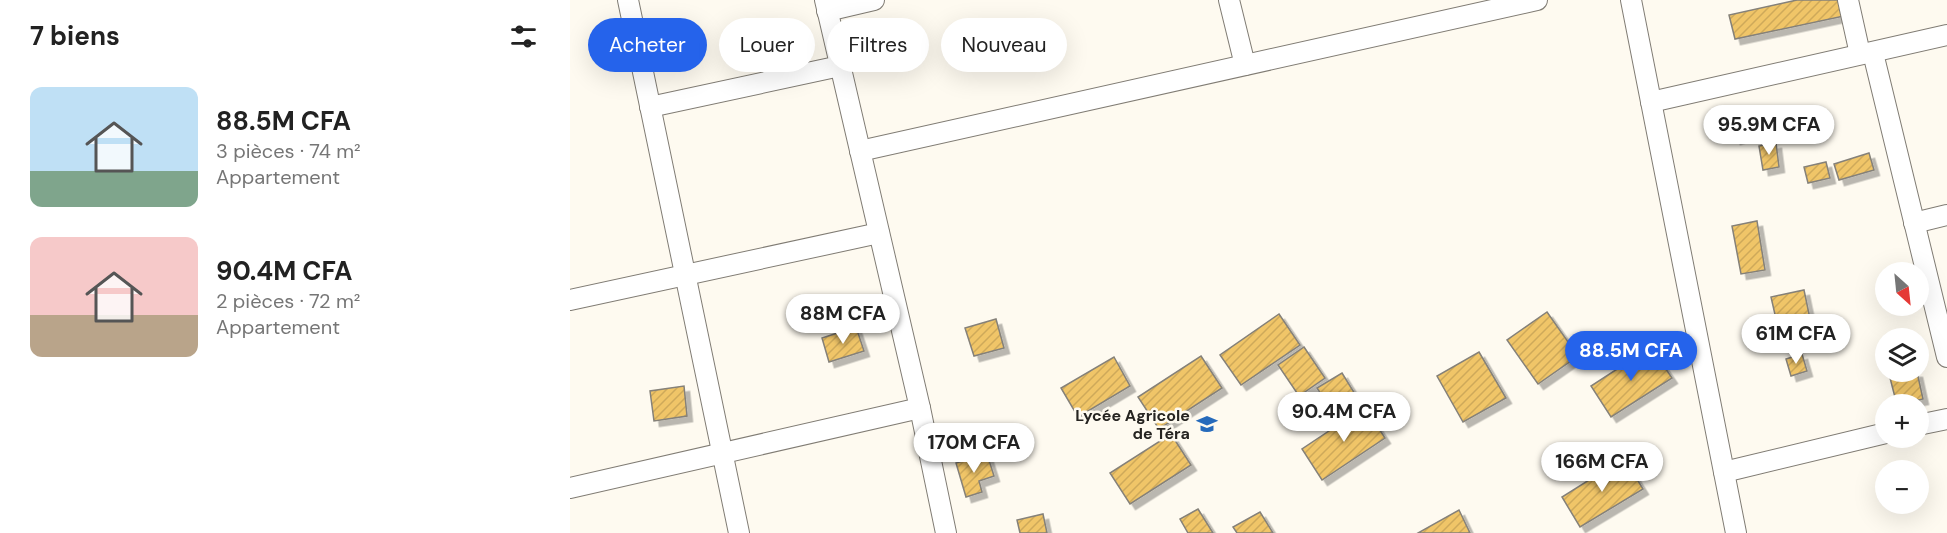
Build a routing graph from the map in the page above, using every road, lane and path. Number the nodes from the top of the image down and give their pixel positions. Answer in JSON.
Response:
{"nodes":[{"id":1,"x":628,"y":0,"type":"edge"},
{"id":2,"x":874,"y":0,"type":"edge"},
{"id":3,"x":1229,"y":0,"type":"edge"},
{"id":4,"x":1537,"y":0,"type":"edge"},
{"id":5,"x":1631,"y":0,"type":"edge"},
{"id":6,"x":1848,"y":0,"type":"edge"},
{"id":7,"x":826,"y":5,"type":"edge"},
{"id":8,"x":1947,"y":35,"type":"edge"},
{"id":9,"x":1866,"y":53,"type":"junction"},
{"id":10,"x":1245,"y":65,"type":"junction"},
{"id":11,"x":827,"y":69,"type":"edge"},
{"id":12,"x":841,"y":72,"type":"edge"},
{"id":13,"x":1651,"y":102,"type":"junction"},
{"id":14,"x":651,"y":106,"type":"junction"},
{"id":15,"x":860,"y":151,"type":"junction"},
{"id":16,"x":1947,"y":215,"type":"edge"},
{"id":17,"x":1914,"y":223,"type":"junction"},
{"id":18,"x":879,"y":233,"type":"junction"},
{"id":19,"x":685,"y":275,"type":"junction"},
{"id":20,"x":570,"y":300,"type":"edge"},
{"id":21,"x":1947,"y":357,"type":"edge"},
{"id":22,"x":920,"y":408,"type":"junction"},
{"id":23,"x":1947,"y":419,"type":"edge"},
{"id":24,"x":1929,"y":423,"type":"edge"},
{"id":25,"x":1875,"y":436,"type":"edge"},
{"id":26,"x":722,"y":453,"type":"junction"},
{"id":27,"x":1724,"y":472,"type":"junction"},
{"id":28,"x":570,"y":488,"type":"edge"},
{"id":29,"x":739,"y":533,"type":"edge"},
{"id":30,"x":946,"y":533,"type":"edge"},
{"id":31,"x":1736,"y":533,"type":"edge"}],
"edges":[{"from":1,"to":14,"type":"street"},
{"from":2,"to":7,"type":"street"},
{"from":3,"to":10,"type":"street"},
{"from":4,"to":10,"type":"street"},
{"from":5,"to":13,"type":"street"},
{"from":6,"to":9,"type":"street"},
{"from":8,"to":9,"type":"street"},
{"from":9,"to":13,"type":"street"},
{"from":9,"to":17,"type":"street"},
{"from":10,"to":15,"type":"street"},
{"from":11,"to":14,"type":"street"},
{"from":12,"to":15,"type":"street"},
{"from":13,"to":27,"type":"street"},
{"from":14,"to":19,"type":"street"},
{"from":15,"to":18,"type":"street"},
{"from":16,"to":17,"type":"street"},
{"from":17,"to":21,"type":"street"},
{"from":18,"to":19,"type":"street"},
{"from":18,"to":22,"type":"street"},
{"from":19,"to":20,"type":"street"},
{"from":19,"to":26,"type":"street"},
{"from":22,"to":26,"type":"street"},
{"from":22,"to":30,"type":"street"},
{"from":23,"to":24,"type":"street"},
{"from":25,"to":27,"type":"street"},
{"from":26,"to":28,"type":"street"},
{"from":26,"to":29,"type":"street"},
{"from":27,"to":31,"type":"street"}]}
